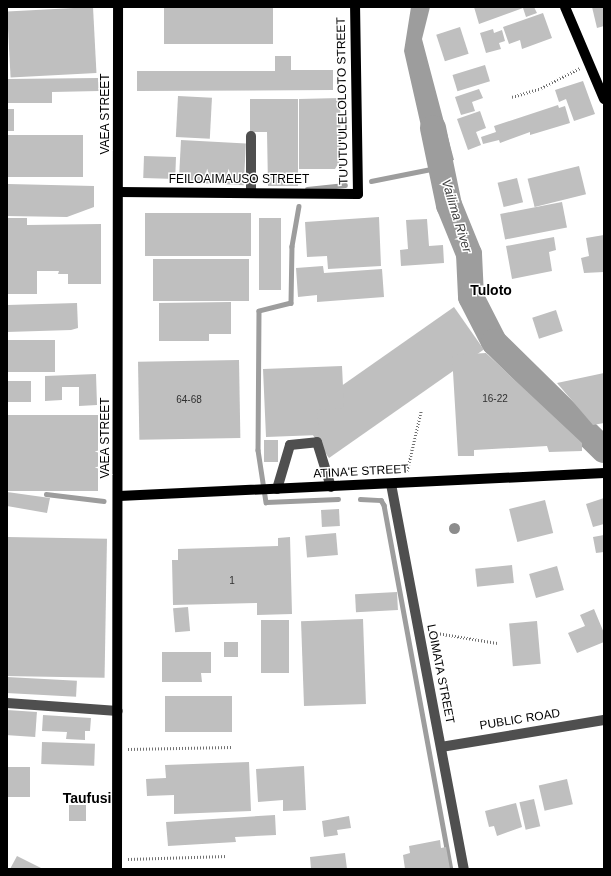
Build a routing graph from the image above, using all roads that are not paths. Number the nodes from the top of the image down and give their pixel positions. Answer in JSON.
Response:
{"nodes":[{"id":1,"x":118,"y":7,"type":"edge"},
{"id":2,"x":355,"y":7,"type":"edge"},
{"id":3,"x":565,"y":7,"type":"edge"},
{"id":4,"x":604,"y":99,"type":"edge"},
{"id":5,"x":251,"y":136,"type":"dead end"},
{"id":6,"x":119,"y":192,"type":"junction"},
{"id":7,"x":251,"y":193,"type":"junction"},
{"id":8,"x":358,"y":194,"type":"joint"},
{"id":9,"x":604,"y":473,"type":"edge"},
{"id":10,"x":391,"y":484,"type":"junction"},
{"id":11,"x":332,"y":487,"type":"junction"},
{"id":12,"x":274,"y":489,"type":"junction"},
{"id":13,"x":119,"y":496,"type":"junction"},
{"id":14,"x":7,"y":703,"type":"edge"},
{"id":15,"x":118,"y":711,"type":"junction"},
{"id":16,"x":604,"y":720,"type":"edge"},
{"id":17,"x":441,"y":747,"type":"junction"},
{"id":18,"x":117,"y":864,"type":"edge"},
{"id":19,"x":464,"y":869,"type":"edge"}],
"edges":[{"from":1,"to":6,"type":"main road","name":"VAEA STREET"},
{"from":2,"to":8,"type":"main road","name":"TU'UTU'ULELOLOTO STREET"},
{"from":3,"to":4,"type":"main road"},
{"from":5,"to":7,"type":"street"},
{"from":6,"to":7,"type":"main road","name":"FEILOAIMAUSO STREET"},
{"from":6,"to":13,"type":"main road","name":"VAEA STREET"},
{"from":7,"to":8,"type":"main road","name":"FEILOAIMAUSO STREET"},
{"from":9,"to":10,"type":"main road","name":"ATINA'E STREET"},
{"from":10,"to":11,"type":"main road","name":"ATINA'E STREET"},
{"from":10,"to":17,"type":"street","name":"LOIMATA STREET"},
{"from":11,"to":12,"type":"main road","name":"ATINA'E STREET"},
{"from":11,"to":12,"type":"street"},
{"from":12,"to":13,"type":"main road","name":"ATINA'E STREET"},
{"from":13,"to":15,"type":"main road","name":"VAEA STREET"},
{"from":14,"to":15,"type":"street"},
{"from":15,"to":18,"type":"main road","name":"VAEA STREET"},
{"from":16,"to":17,"type":"street","name":"PUBLIC ROAD"},
{"from":17,"to":19,"type":"street","name":"LOIMATA STREET"}]}
